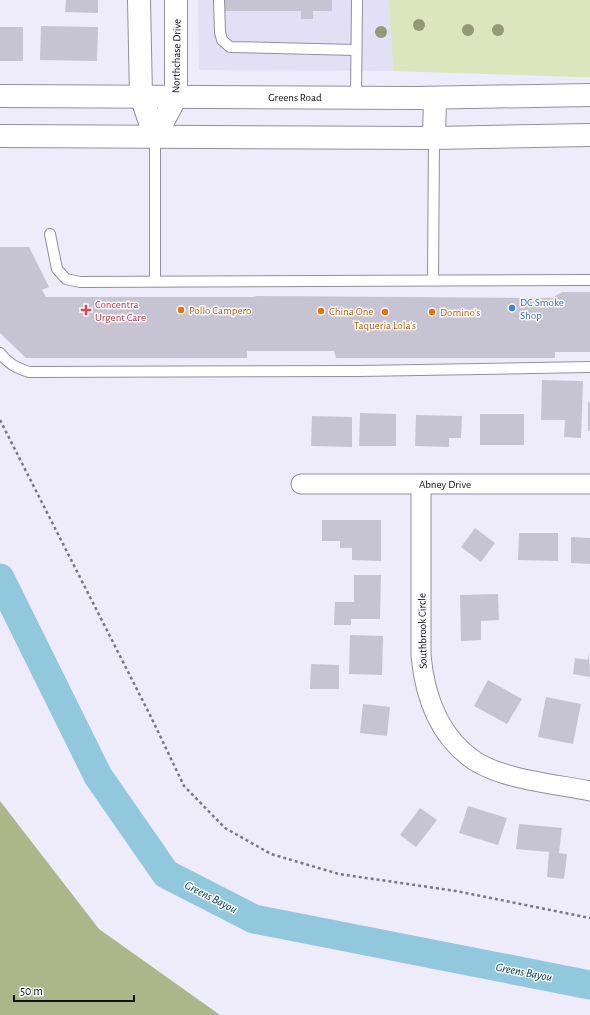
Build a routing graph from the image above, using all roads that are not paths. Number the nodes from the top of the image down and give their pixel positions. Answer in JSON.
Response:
{"nodes":[{"id":1,"x":139,"y":0,"type":"edge"},
{"id":2,"x":176,"y":0,"type":"edge"},
{"id":3,"x":219,"y":0,"type":"edge"},
{"id":4,"x":357,"y":0,"type":"edge"},
{"id":5,"x":356,"y":50,"type":"junction"},
{"id":6,"x":590,"y":95,"type":"edge"},
{"id":7,"x":0,"y":96,"type":"edge"},
{"id":8,"x":141,"y":96,"type":"junction"},
{"id":9,"x":176,"y":97,"type":"junction"},
{"id":10,"x":356,"y":98,"type":"junction"},
{"id":11,"x":435,"y":98,"type":"junction"},
{"id":12,"x":590,"y":135,"type":"edge"},
{"id":13,"x":0,"y":136,"type":"edge"},
{"id":14,"x":155,"y":137,"type":"junction"},
{"id":15,"x":434,"y":138,"type":"junction"},
{"id":16,"x":50,"y":234,"type":"dead end"},
{"id":17,"x":433,"y":280,"type":"junction"},
{"id":18,"x":590,"y":280,"type":"edge"},
{"id":19,"x":155,"y":282,"type":"junction"},
{"id":20,"x":0,"y":353,"type":"edge"},
{"id":21,"x":590,"y":368,"type":"edge"},
{"id":22,"x":301,"y":484,"type":"dead end"},
{"id":23,"x":421,"y":484,"type":"junction"},
{"id":24,"x":590,"y":484,"type":"edge"},
{"id":25,"x":590,"y":791,"type":"edge"}],
"edges":[{"from":1,"to":8,"type":"main road"},
{"from":2,"to":9,"type":"main road","name":"Northchase Drive"},
{"from":3,"to":5,"type":"lane"},
{"from":4,"to":5,"type":"lane"},
{"from":5,"to":10,"type":"lane"},
{"from":6,"to":11,"type":"main road","name":"Greens Road"},
{"from":7,"to":8,"type":"main road","name":"Greens Road"},
{"from":8,"to":9,"type":"main road","name":"Greens Road"},
{"from":8,"to":14,"type":"main road"},
{"from":9,"to":10,"type":"main road","name":"Greens Road"},
{"from":9,"to":14,"type":"main road","name":"Northchase Drive"},
{"from":10,"to":11,"type":"main road","name":"Greens Road"},
{"from":11,"to":15,"type":"main road"},
{"from":12,"to":15,"type":"main road"},
{"from":13,"to":14,"type":"main road"},
{"from":14,"to":15,"type":"main road"},
{"from":14,"to":19,"type":"lane"},
{"from":15,"to":17,"type":"lane"},
{"from":16,"to":19,"type":"lane"},
{"from":17,"to":18,"type":"lane"},
{"from":17,"to":19,"type":"lane"},
{"from":20,"to":21,"type":"lane"},
{"from":22,"to":23,"type":"street","name":"Abney Drive"},
{"from":23,"to":24,"type":"street","name":"Abney Drive"},
{"from":23,"to":25,"type":"street","name":"Southbrook Circle"}]}
